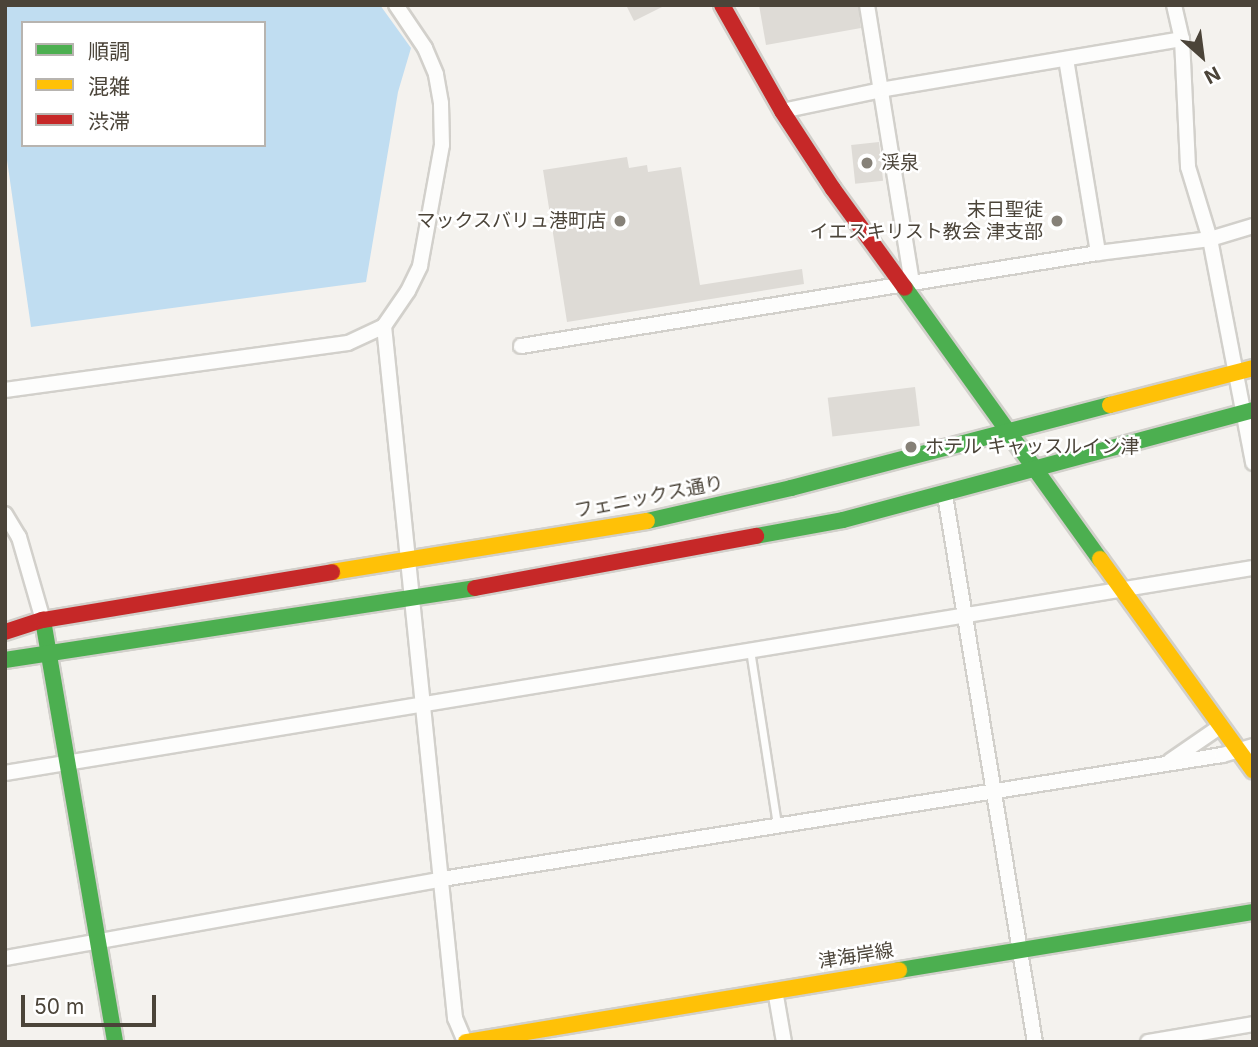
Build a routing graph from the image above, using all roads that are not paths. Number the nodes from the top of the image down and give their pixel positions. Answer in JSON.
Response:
{"nodes":[{"id":1,"x":396,"y":5,"type":"edge"},
{"id":2,"x":722,"y":5,"type":"edge"},
{"id":3,"x":867,"y":5,"type":"edge"},
{"id":4,"x":1174,"y":5,"type":"edge"},
{"id":5,"x":1182,"y":39,"type":"junction"},
{"id":6,"x":1066,"y":59,"type":"junction"},
{"id":7,"x":882,"y":91,"type":"junction"},
{"id":8,"x":782,"y":111,"type":"junction"},
{"id":9,"x":1253,"y":226,"type":"edge"},
{"id":10,"x":1210,"y":239,"type":"junction"},
{"id":11,"x":1097,"y":253,"type":"junction"},
{"id":12,"x":908,"y":285,"type":"junction"},
{"id":13,"x":384,"y":326,"type":"junction"},
{"id":14,"x":522,"y":346,"type":"dead end"},
{"id":15,"x":1253,"y":368,"type":"edge"},
{"id":16,"x":1234,"y":372,"type":"junction"},
{"id":17,"x":5,"y":390,"type":"edge"},
{"id":18,"x":1248,"y":411,"type":"edge"},
{"id":19,"x":1008,"y":430,"type":"junction"},
{"id":20,"x":1253,"y":463,"type":"edge"},
{"id":21,"x":1035,"y":466,"type":"junction"},
{"id":22,"x":945,"y":495,"type":"junction"},
{"id":23,"x":5,"y":514,"type":"edge"},
{"id":24,"x":410,"y":560,"type":"junction"},
{"id":25,"x":1253,"y":568,"type":"edge"},
{"id":26,"x":1123,"y":590,"type":"junction"},
{"id":27,"x":413,"y":599,"type":"junction"},
{"id":28,"x":965,"y":615,"type":"junction"},
{"id":29,"x":43,"y":620,"type":"junction"},
{"id":30,"x":5,"y":632,"type":"edge"},
{"id":31,"x":750,"y":650,"type":"junction"},
{"id":32,"x":48,"y":653,"type":"junction"},
{"id":33,"x":5,"y":660,"type":"edge"},
{"id":34,"x":424,"y":703,"type":"junction"},
{"id":35,"x":1221,"y":726,"type":"junction"},
{"id":36,"x":1245,"y":748,"type":"edge"},
{"id":37,"x":66,"y":763,"type":"junction"},
{"id":38,"x":1167,"y":763,"type":"junction"},
{"id":39,"x":1253,"y":770,"type":"edge"},
{"id":40,"x":5,"y":773,"type":"edge"},
{"id":41,"x":994,"y":789,"type":"junction"},
{"id":42,"x":777,"y":825,"type":"junction"},
{"id":43,"x":442,"y":879,"type":"junction"},
{"id":44,"x":1253,"y":912,"type":"edge"},
{"id":45,"x":97,"y":939,"type":"junction"},
{"id":46,"x":1020,"y":950,"type":"junction"},
{"id":47,"x":5,"y":958,"type":"edge"},
{"id":48,"x":775,"y":990,"type":"junction"},
{"id":49,"x":1253,"y":1024,"type":"edge"},
{"id":50,"x":115,"y":1042,"type":"edge"},
{"id":51,"x":465,"y":1042,"type":"edge"},
{"id":52,"x":784,"y":1042,"type":"edge"},
{"id":53,"x":1035,"y":1042,"type":"edge"},
{"id":54,"x":1148,"y":1042,"type":"edge"}],
"edges":[{"from":1,"to":13,"type":"street"},
{"from":2,"to":8,"type":"street"},
{"from":3,"to":7,"type":"street"},
{"from":4,"to":5,"type":"street"},
{"from":5,"to":6,"type":"street"},
{"from":5,"to":10,"type":"street"},
{"from":6,"to":7,"type":"street"},
{"from":6,"to":11,"type":"street"},
{"from":7,"to":8,"type":"street"},
{"from":7,"to":12,"type":"street"},
{"from":8,"to":12,"type":"street"},
{"from":9,"to":10,"type":"street"},
{"from":10,"to":11,"type":"street"},
{"from":10,"to":16,"type":"street"},
{"from":11,"to":12,"type":"street"},
{"from":12,"to":14,"type":"street"},
{"from":12,"to":19,"type":"street"},
{"from":13,"to":17,"type":"street"},
{"from":13,"to":24,"type":"street"},
{"from":15,"to":16,"type":"street","name":"フェニックス通り"},
{"from":16,"to":18,"type":"street"},
{"from":16,"to":19,"type":"street","name":"フェニックス通り"},
{"from":18,"to":20,"type":"street"},
{"from":18,"to":21,"type":"street"},
{"from":19,"to":21,"type":"street"},
{"from":19,"to":24,"type":"street","name":"フェニックス通り"},
{"from":21,"to":22,"type":"street"},
{"from":21,"to":26,"type":"street"},
{"from":22,"to":27,"type":"street"},
{"from":22,"to":28,"type":"street"},
{"from":23,"to":29,"type":"street"},
{"from":24,"to":27,"type":"street"},
{"from":24,"to":29,"type":"street","name":"フェニックス通り"},
{"from":25,"to":26,"type":"street"},
{"from":26,"to":28,"type":"street"},
{"from":26,"to":35,"type":"street"},
{"from":27,"to":32,"type":"street"},
{"from":27,"to":34,"type":"street"},
{"from":28,"to":31,"type":"street"},
{"from":28,"to":41,"type":"street"},
{"from":29,"to":30,"type":"street","name":"フェニックス通り"},
{"from":29,"to":32,"type":"street"},
{"from":31,"to":34,"type":"street"},
{"from":31,"to":42,"type":"lane"},
{"from":32,"to":33,"type":"street"},
{"from":32,"to":37,"type":"street"},
{"from":34,"to":37,"type":"street"},
{"from":34,"to":43,"type":"street"},
{"from":35,"to":36,"type":"street"},
{"from":35,"to":38,"type":"street"},
{"from":36,"to":38,"type":"street"},
{"from":36,"to":39,"type":"street"},
{"from":37,"to":40,"type":"street"},
{"from":37,"to":45,"type":"street"},
{"from":38,"to":41,"type":"street"},
{"from":41,"to":42,"type":"street"},
{"from":41,"to":46,"type":"street"},
{"from":42,"to":43,"type":"street"},
{"from":43,"to":45,"type":"street"},
{"from":43,"to":51,"type":"street"},
{"from":44,"to":46,"type":"street","name":"津海岸線"},
{"from":45,"to":47,"type":"street"},
{"from":45,"to":50,"type":"street"},
{"from":46,"to":48,"type":"street","name":"津海岸線"},
{"from":46,"to":53,"type":"street"},
{"from":48,"to":51,"type":"street","name":"津海岸線"},
{"from":48,"to":52,"type":"street"},
{"from":49,"to":54,"type":"street"}]}
